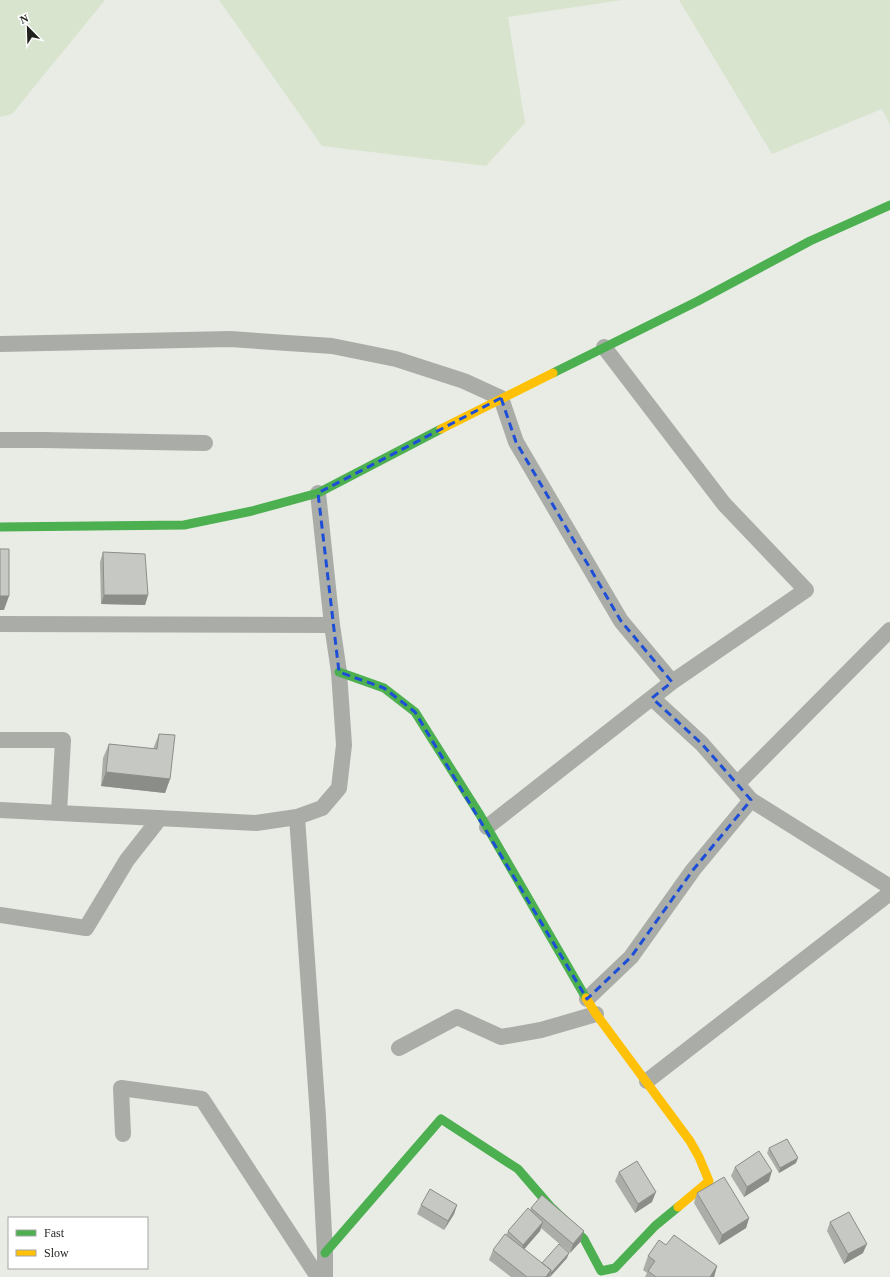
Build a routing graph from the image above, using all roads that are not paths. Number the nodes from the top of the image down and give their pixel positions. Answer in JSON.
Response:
{"nodes":[{"id":1,"x":890,"y":205,"type":"edge"},
{"id":2,"x":0,"y":344,"type":"edge"},
{"id":3,"x":604,"y":347,"type":"junction"},
{"id":4,"x":501,"y":398,"type":"junction"},
{"id":5,"x":0,"y":440,"type":"edge"},
{"id":6,"x":205,"y":443,"type":"dead end"},
{"id":7,"x":318,"y":494,"type":"junction"},
{"id":8,"x":0,"y":527,"type":"edge"},
{"id":9,"x":0,"y":624,"type":"edge"},
{"id":10,"x":332,"y":625,"type":"junction"},
{"id":11,"x":890,"y":630,"type":"edge"},
{"id":12,"x":339,"y":672,"type":"junction"},
{"id":13,"x":672,"y":682,"type":"junction"},
{"id":14,"x":652,"y":698,"type":"junction"},
{"id":15,"x":0,"y":740,"type":"edge"},
{"id":16,"x":737,"y":784,"type":"junction"},
{"id":17,"x":751,"y":800,"type":"junction"},
{"id":18,"x":0,"y":810,"type":"edge"},
{"id":19,"x":59,"y":813,"type":"junction"},
{"id":20,"x":160,"y":818,"type":"junction"},
{"id":21,"x":297,"y":818,"type":"junction"},
{"id":22,"x":486,"y":827,"type":"junction"},
{"id":23,"x":890,"y":887,"type":"edge"},
{"id":24,"x":890,"y":893,"type":"edge"},
{"id":25,"x":0,"y":915,"type":"edge"},
{"id":26,"x":587,"y":999,"type":"junction"},
{"id":27,"x":596,"y":1014,"type":"junction"},
{"id":28,"x":399,"y":1048,"type":"dead end"},
{"id":29,"x":646,"y":1081,"type":"junction"},
{"id":30,"x":123,"y":1134,"type":"dead end"},
{"id":31,"x":325,"y":1253,"type":"junction"},
{"id":32,"x":318,"y":1277,"type":"edge"},
{"id":33,"x":325,"y":1277,"type":"edge"}],
"edges":[{"from":1,"to":3,"type":"street"},
{"from":2,"to":4,"type":"street"},
{"from":3,"to":4,"type":"street"},
{"from":3,"to":13,"type":"street"},
{"from":4,"to":7,"type":"street"},
{"from":4,"to":13,"type":"street"},
{"from":5,"to":6,"type":"street"},
{"from":7,"to":8,"type":"street"},
{"from":7,"to":10,"type":"street"},
{"from":9,"to":10,"type":"street"},
{"from":10,"to":12,"type":"street"},
{"from":11,"to":16,"type":"street"},
{"from":12,"to":21,"type":"street"},
{"from":12,"to":22,"type":"street"},
{"from":13,"to":14,"type":"street"},
{"from":14,"to":16,"type":"street"},
{"from":14,"to":22,"type":"street"},
{"from":15,"to":19,"type":"street"},
{"from":16,"to":17,"type":"street"},
{"from":17,"to":23,"type":"street"},
{"from":17,"to":26,"type":"street"},
{"from":18,"to":19,"type":"street"},
{"from":19,"to":20,"type":"street"},
{"from":20,"to":21,"type":"street"},
{"from":20,"to":25,"type":"street"},
{"from":21,"to":31,"type":"street"},
{"from":22,"to":26,"type":"street"},
{"from":24,"to":29,"type":"street"},
{"from":26,"to":27,"type":"street"},
{"from":27,"to":28,"type":"street"},
{"from":27,"to":29,"type":"street"},
{"from":29,"to":31,"type":"street"},
{"from":30,"to":32,"type":"street"},
{"from":31,"to":33,"type":"street"}]}
